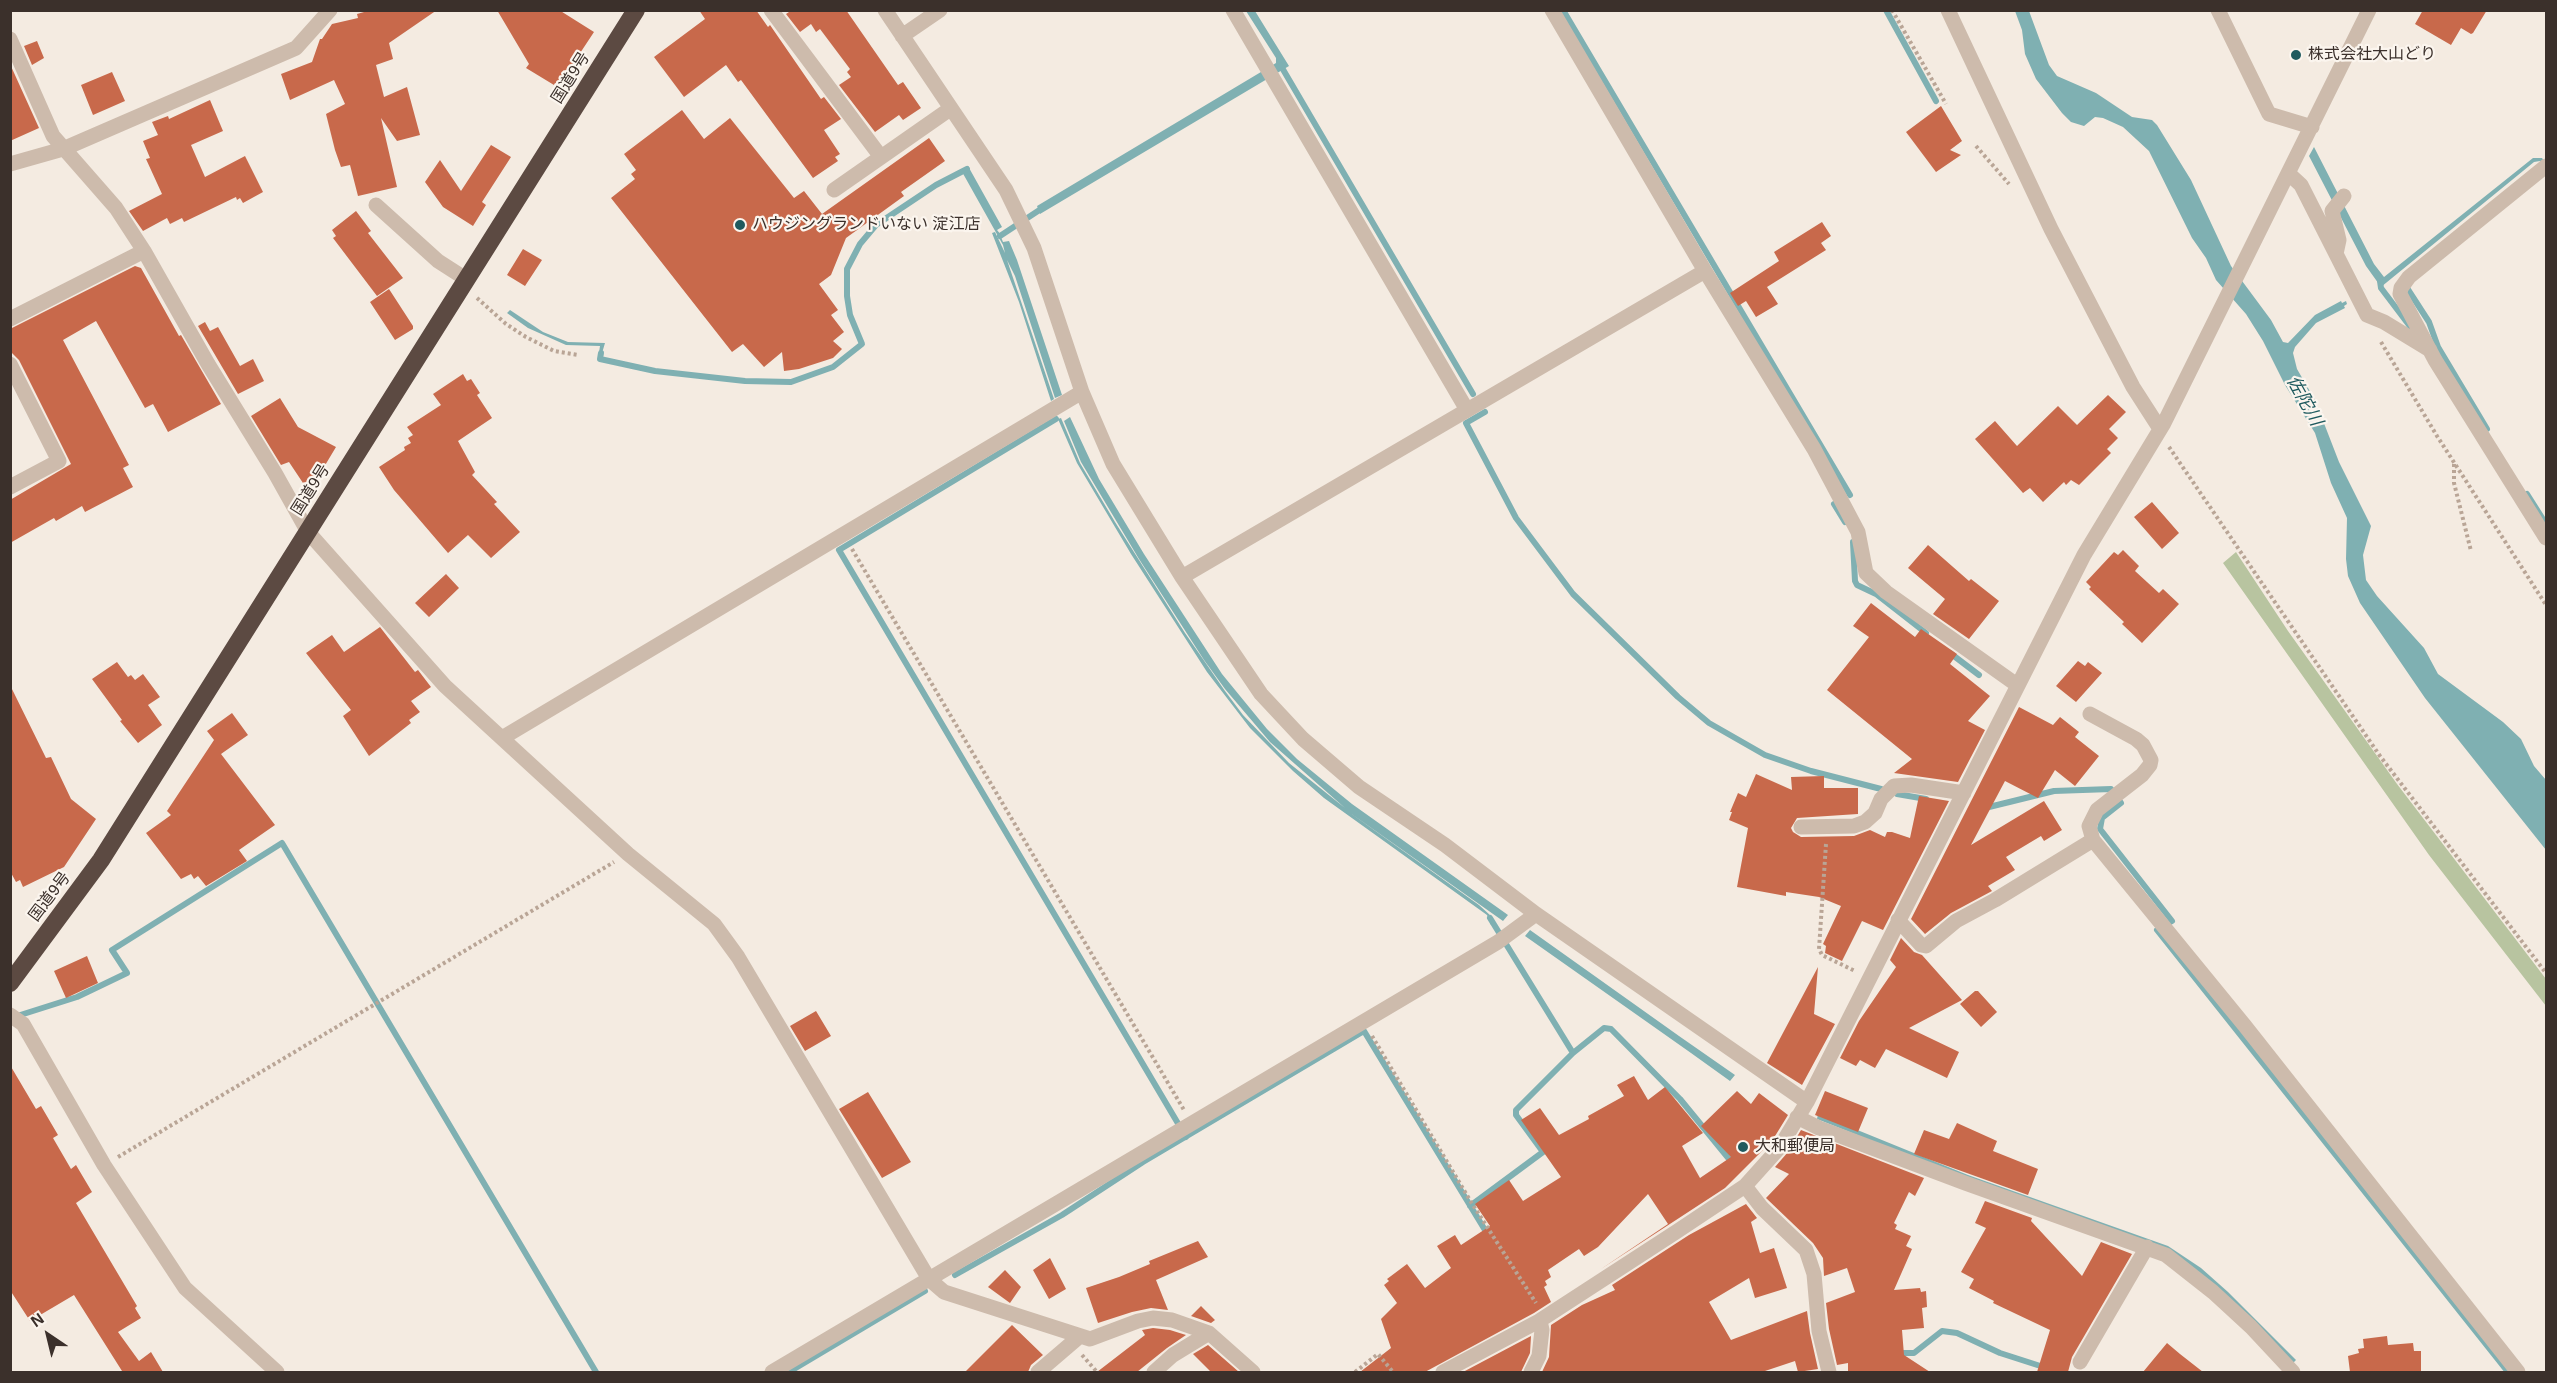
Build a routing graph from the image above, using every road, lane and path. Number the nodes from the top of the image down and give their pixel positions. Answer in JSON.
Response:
{"nodes":[{"id":1,"x":330,"y":10,"type":"edge"},
{"id":2,"x":636,"y":10,"type":"edge"},
{"id":3,"x":771,"y":10,"type":"edge"},
{"id":4,"x":885,"y":10,"type":"edge"},
{"id":5,"x":940,"y":10,"type":"edge"},
{"id":6,"x":1233,"y":10,"type":"edge"},
{"id":7,"x":1552,"y":10,"type":"edge"},
{"id":8,"x":1892,"y":10,"type":"edge"},
{"id":9,"x":1948,"y":10,"type":"edge"},
{"id":10,"x":2217,"y":10,"type":"edge"},
{"id":11,"x":2369,"y":10,"type":"edge"},
{"id":12,"x":902,"y":36,"type":"junction"},
{"id":13,"x":10,"y":39,"type":"edge"},
{"id":14,"x":1946,"y":104,"type":"dead end"},
{"id":15,"x":950,"y":109,"type":"junction"},
{"id":16,"x":2312,"y":127,"type":"junction"},
{"id":17,"x":1976,"y":146,"type":"dead end"},
{"id":18,"x":63,"y":149,"type":"junction"},
{"id":19,"x":881,"y":157,"type":"junction"},
{"id":20,"x":10,"y":164,"type":"edge"},
{"id":21,"x":2547,"y":165,"type":"edge"},
{"id":22,"x":2286,"y":177,"type":"junction"},
{"id":23,"x":2010,"y":186,"type":"dead end"},
{"id":24,"x":834,"y":190,"type":"dead end"},
{"id":25,"x":2339,"y":202,"type":"dead end"},
{"id":26,"x":376,"y":205,"type":"dead end"},
{"id":27,"x":144,"y":251,"type":"junction"},
{"id":28,"x":2336,"y":254,"type":"junction"},
{"id":29,"x":1705,"y":271,"type":"junction"},
{"id":30,"x":464,"y":282,"type":"junction"},
{"id":31,"x":2367,"y":315,"type":"junction"},
{"id":32,"x":10,"y":319,"type":"edge"},
{"id":33,"x":2430,"y":350,"type":"junction"},
{"id":34,"x":578,"y":355,"type":"dead end"},
{"id":35,"x":10,"y":364,"type":"edge"},
{"id":36,"x":1082,"y":392,"type":"junction"},
{"id":37,"x":1467,"y":410,"type":"junction"},
{"id":38,"x":2161,"y":428,"type":"junction"},
{"id":39,"x":2454,"y":462,"type":"junction"},
{"id":40,"x":10,"y":487,"type":"edge"},
{"id":41,"x":308,"y":532,"type":"junction"},
{"id":42,"x":844,"y":535,"type":"junction"},
{"id":43,"x":2547,"y":538,"type":"edge"},
{"id":44,"x":2471,"y":551,"type":"dead end"},
{"id":45,"x":1182,"y":576,"type":"junction"},
{"id":46,"x":2547,"y":605,"type":"edge"},
{"id":47,"x":2017,"y":685,"type":"junction"},
{"id":48,"x":2090,"y":714,"type":"dead end"},
{"id":49,"x":502,"y":738,"type":"junction"},
{"id":50,"x":1964,"y":794,"type":"junction"},
{"id":51,"x":1801,"y":827,"type":"dead end"},
{"id":52,"x":1827,"y":827,"type":"junction"},
{"id":53,"x":2093,"y":840,"type":"junction"},
{"id":54,"x":628,"y":854,"type":"junction"},
{"id":55,"x":1536,"y":914,"type":"junction"},
{"id":56,"x":1899,"y":920,"type":"junction"},
{"id":57,"x":2547,"y":973,"type":"edge"},
{"id":58,"x":1869,"y":978,"type":"junction"},
{"id":59,"x":10,"y":983,"type":"edge"},
{"id":60,"x":10,"y":1015,"type":"edge"},
{"id":61,"x":1364,"y":1022,"type":"junction"},
{"id":62,"x":1807,"y":1102,"type":"junction"},
{"id":63,"x":1797,"y":1117,"type":"junction"},
{"id":64,"x":1192,"y":1124,"type":"junction"},
{"id":65,"x":104,"y":1165,"type":"junction"},
{"id":66,"x":1744,"y":1186,"type":"junction"},
{"id":67,"x":2147,"y":1247,"type":"junction"},
{"id":68,"x":930,"y":1279,"type":"junction"},
{"id":69,"x":1541,"y":1320,"type":"junction"},
{"id":70,"x":1209,"y":1333,"type":"junction"},
{"id":71,"x":1080,"y":1336,"type":"junction"},
{"id":72,"x":2080,"y":1362,"type":"dead end"},
{"id":73,"x":2287,"y":1370,"type":"edge"},
{"id":74,"x":277,"y":1372,"type":"edge"},
{"id":75,"x":772,"y":1372,"type":"edge"},
{"id":76,"x":1038,"y":1372,"type":"edge"},
{"id":77,"x":1154,"y":1372,"type":"edge"},
{"id":78,"x":1253,"y":1372,"type":"edge"},
{"id":79,"x":1355,"y":1372,"type":"edge"},
{"id":80,"x":1393,"y":1372,"type":"edge"},
{"id":81,"x":1443,"y":1372,"type":"edge"},
{"id":82,"x":1531,"y":1372,"type":"edge"},
{"id":83,"x":1829,"y":1372,"type":"edge"},
{"id":84,"x":2518,"y":1372,"type":"edge"}],
"edges":[{"from":1,"to":18,"type":"street"},
{"from":2,"to":30,"type":"highway","name":"国道9号"},
{"from":3,"to":19,"type":"street"},
{"from":4,"to":12,"type":"street"},
{"from":5,"to":12,"type":"street"},
{"from":6,"to":37,"type":"street"},
{"from":7,"to":29,"type":"street"},
{"from":8,"to":14,"type":"path"},
{"from":9,"to":38,"type":"street"},
{"from":10,"to":16,"type":"street"},
{"from":11,"to":16,"type":"street"},
{"from":12,"to":15,"type":"street"},
{"from":13,"to":18,"type":"street"},
{"from":15,"to":19,"type":"street"},
{"from":15,"to":36,"type":"street"},
{"from":16,"to":22,"type":"street"},
{"from":17,"to":23,"type":"path"},
{"from":18,"to":20,"type":"street"},
{"from":18,"to":27,"type":"street"},
{"from":19,"to":24,"type":"street"},
{"from":21,"to":33,"type":"street"},
{"from":22,"to":28,"type":"street"},
{"from":22,"to":38,"type":"street"},
{"from":25,"to":28,"type":"street"},
{"from":26,"to":30,"type":"street"},
{"from":27,"to":32,"type":"street"},
{"from":27,"to":41,"type":"street"},
{"from":28,"to":31,"type":"street"},
{"from":29,"to":37,"type":"street"},
{"from":29,"to":47,"type":"street"},
{"from":30,"to":34,"type":"path"},
{"from":30,"to":41,"type":"highway","name":"国道9号"},
{"from":31,"to":33,"type":"street"},
{"from":31,"to":39,"type":"path"},
{"from":33,"to":43,"type":"street"},
{"from":35,"to":40,"type":"street"},
{"from":36,"to":42,"type":"street"},
{"from":36,"to":45,"type":"street"},
{"from":37,"to":45,"type":"street"},
{"from":38,"to":47,"type":"street"},
{"from":38,"to":57,"type":"path"},
{"from":39,"to":44,"type":"path"},
{"from":39,"to":46,"type":"path"},
{"from":41,"to":49,"type":"street"},
{"from":41,"to":59,"type":"highway","name":"国道9号"},
{"from":42,"to":49,"type":"street"},
{"from":42,"to":64,"type":"path"},
{"from":45,"to":55,"type":"street"},
{"from":47,"to":50,"type":"street"},
{"from":48,"to":53,"type":"street"},
{"from":49,"to":54,"type":"street"},
{"from":50,"to":52,"type":"street"},
{"from":50,"to":56,"type":"street"},
{"from":51,"to":52,"type":"street"},
{"from":52,"to":58,"type":"path"},
{"from":53,"to":56,"type":"street"},
{"from":53,"to":84,"type":"street"},
{"from":54,"to":65,"type":"path"},
{"from":54,"to":68,"type":"street"},
{"from":55,"to":61,"type":"street"},
{"from":55,"to":62,"type":"street"},
{"from":56,"to":58,"type":"street"},
{"from":58,"to":62,"type":"street"},
{"from":60,"to":65,"type":"street"},
{"from":61,"to":64,"type":"street"},
{"from":61,"to":69,"type":"path"},
{"from":62,"to":63,"type":"street"},
{"from":63,"to":66,"type":"street"},
{"from":63,"to":67,"type":"street"},
{"from":64,"to":68,"type":"street"},
{"from":65,"to":74,"type":"street"},
{"from":66,"to":69,"type":"street"},
{"from":66,"to":83,"type":"street"},
{"from":67,"to":72,"type":"street"},
{"from":67,"to":73,"type":"street"},
{"from":68,"to":71,"type":"street"},
{"from":68,"to":75,"type":"street"},
{"from":69,"to":81,"type":"street"},
{"from":69,"to":82,"type":"street"},
{"from":70,"to":71,"type":"street"},
{"from":70,"to":77,"type":"street"},
{"from":70,"to":78,"type":"street"},
{"from":71,"to":76,"type":"street"},
{"from":79,"to":80,"type":"path"}]}
